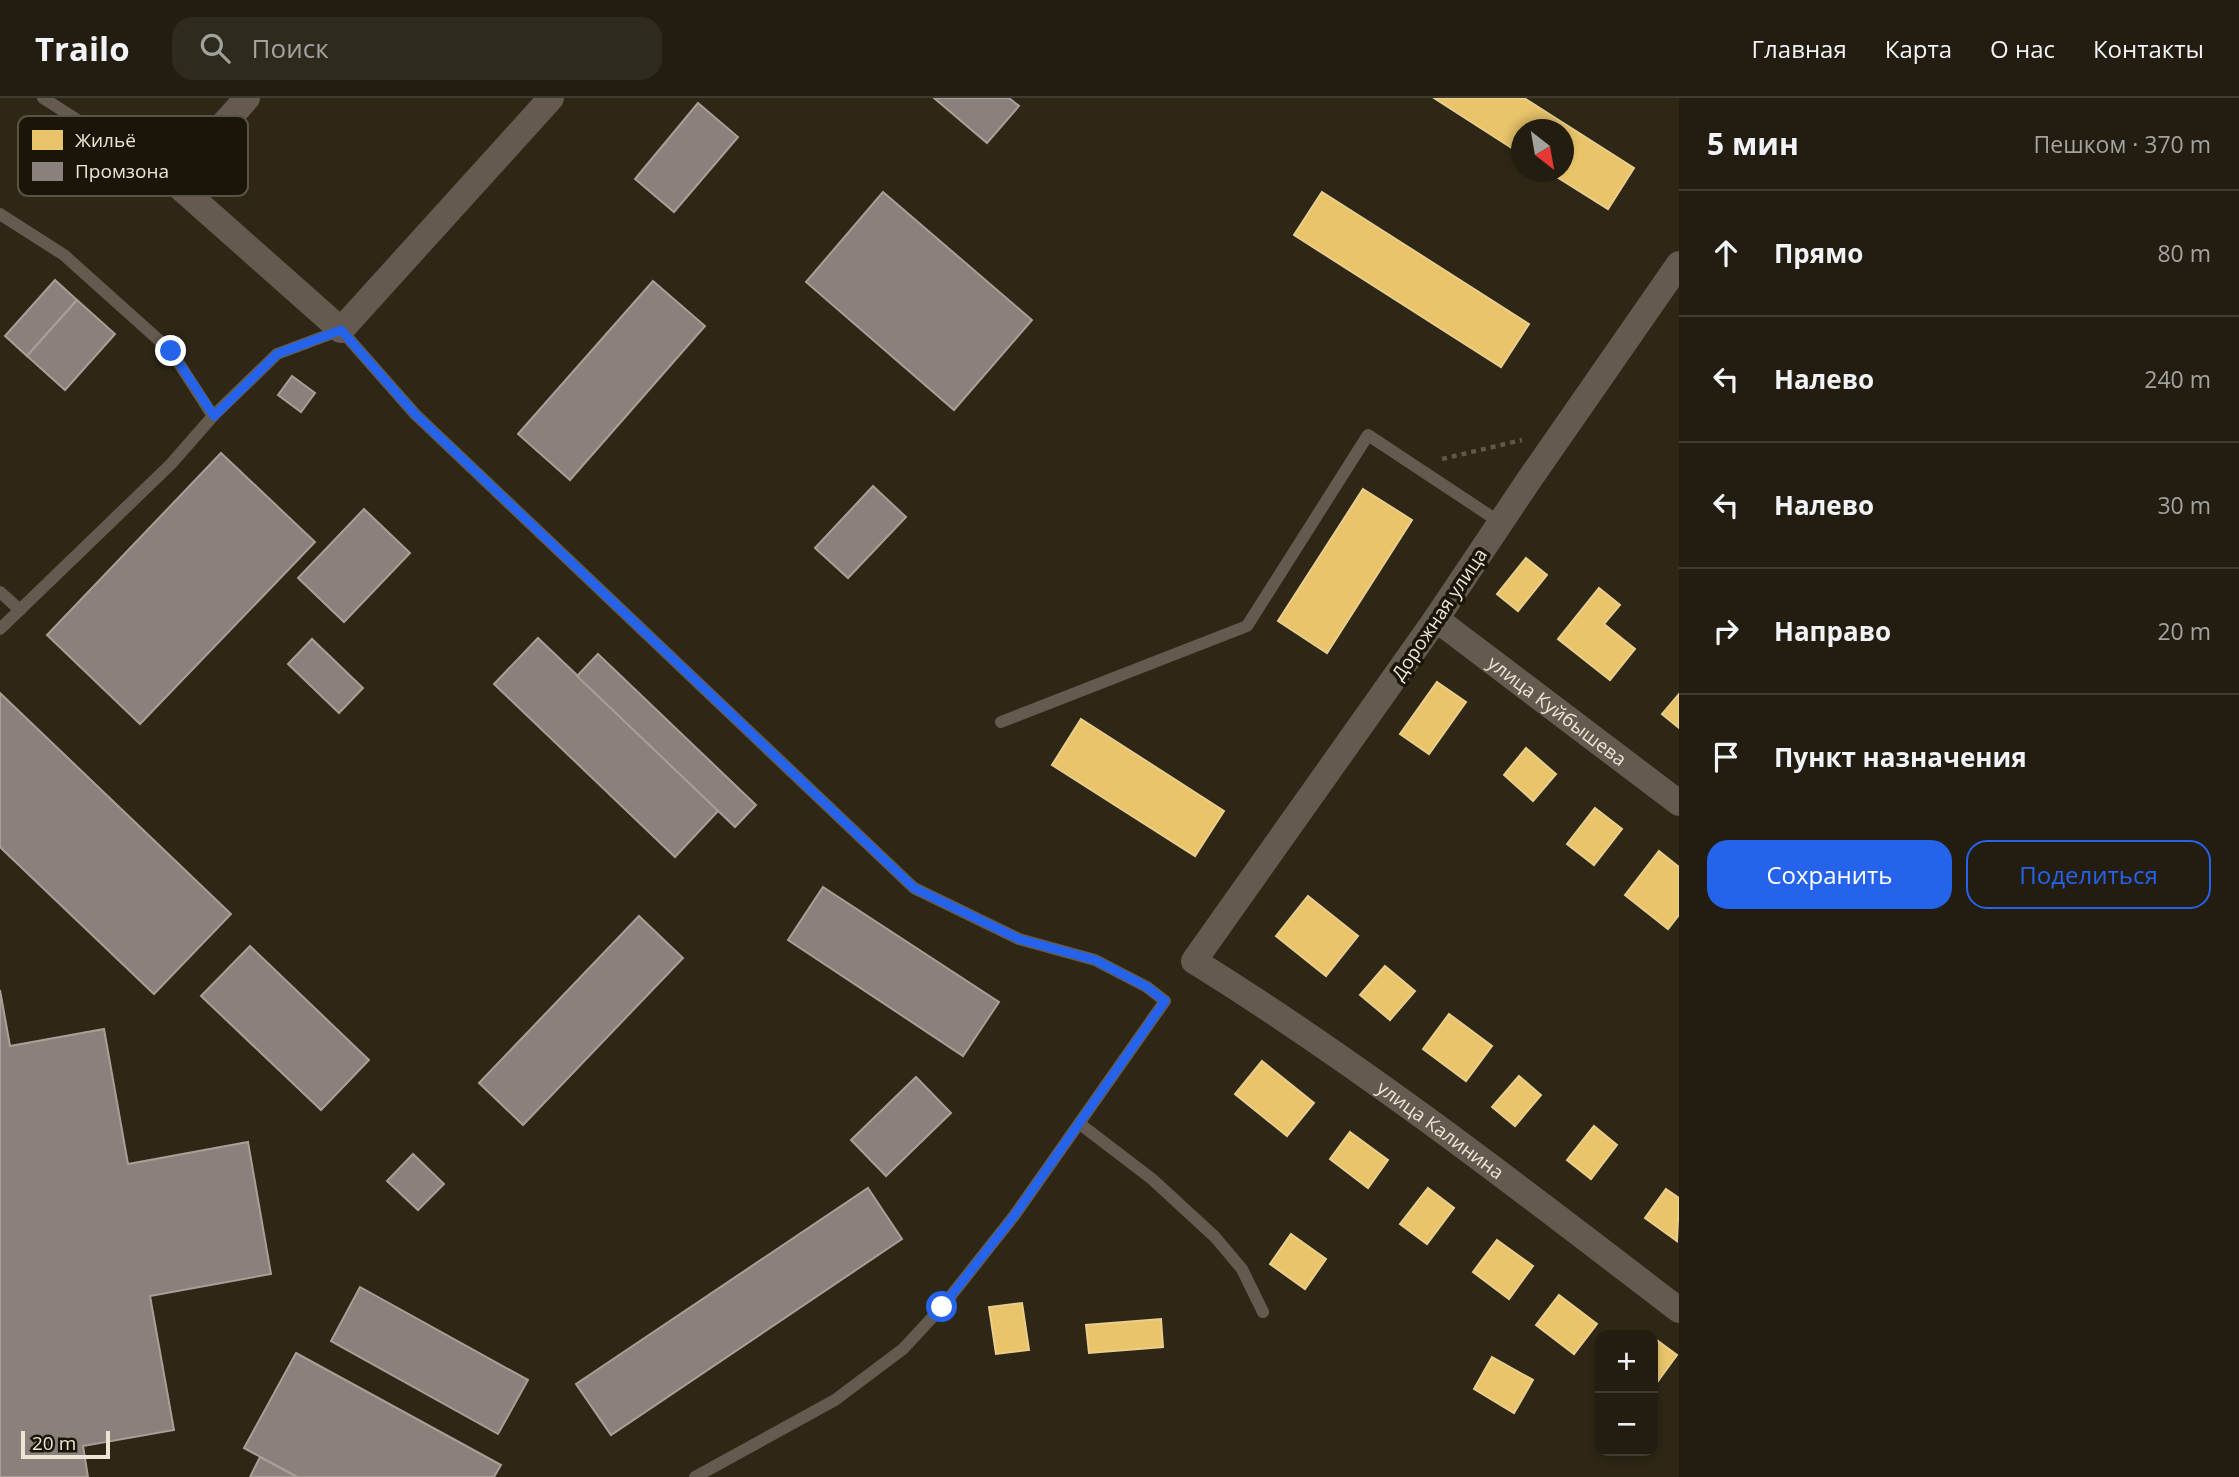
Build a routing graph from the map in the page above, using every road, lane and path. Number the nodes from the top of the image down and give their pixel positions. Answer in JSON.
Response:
{"nodes":[{"id":1,"x":43,"y":98,"type":"edge"},
{"id":2,"x":247,"y":98,"type":"edge"},
{"id":3,"x":551,"y":98,"type":"edge"},
{"id":4,"x":71,"y":116,"type":"edge"},
{"id":5,"x":231,"y":116,"type":"edge"},
{"id":6,"x":190,"y":196,"type":"edge"},
{"id":7,"x":0,"y":214,"type":"edge"},
{"id":8,"x":1679,"y":264,"type":"edge"},
{"id":9,"x":341,"y":330,"type":"junction"},
{"id":10,"x":214,"y":416,"type":"junction"},
{"id":11,"x":1527,"y":439,"type":"dead end"},
{"id":12,"x":1413,"y":466,"type":"junction"},
{"id":13,"x":1501,"y":523,"type":"junction"},
{"id":14,"x":0,"y":592,"type":"edge"},
{"id":15,"x":20,"y":610,"type":"junction"},
{"id":16,"x":1436,"y":619,"type":"junction"},
{"id":17,"x":0,"y":629,"type":"edge"},
{"id":18,"x":1001,"y":722,"type":"dead end"},
{"id":19,"x":1679,"y":803,"type":"edge"},
{"id":20,"x":1194,"y":961,"type":"joint"},
{"id":21,"x":1080,"y":1124,"type":"junction"},
{"id":22,"x":1679,"y":1310,"type":"edge"},
{"id":23,"x":1263,"y":1312,"type":"dead end"},
{"id":24,"x":695,"y":1477,"type":"edge"}],
"edges":[{"from":1,"to":4,"type":"lane"},
{"from":2,"to":5,"type":"street"},
{"from":3,"to":9,"type":"street"},
{"from":6,"to":9,"type":"street"},
{"from":7,"to":10,"type":"lane"},
{"from":8,"to":13,"type":"street","name":"Дорожная улица"},
{"from":9,"to":10,"type":"lane"},
{"from":9,"to":21,"type":"lane"},
{"from":10,"to":15,"type":"lane"},
{"from":11,"to":12,"type":"path"},
{"from":12,"to":13,"type":"lane"},
{"from":12,"to":18,"type":"lane"},
{"from":13,"to":16,"type":"street","name":"Дорожная улица"},
{"from":14,"to":15,"type":"lane"},
{"from":15,"to":17,"type":"lane"},
{"from":16,"to":19,"type":"street","name":"улица Куйбышева"},
{"from":16,"to":20,"type":"street","name":"Дорожная улица"},
{"from":20,"to":22,"type":"street","name":"улица Калинина"},
{"from":21,"to":23,"type":"lane"},
{"from":21,"to":24,"type":"lane"}]}
